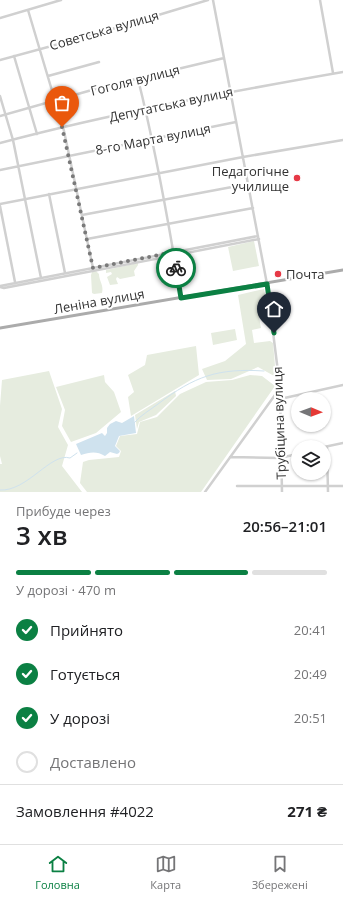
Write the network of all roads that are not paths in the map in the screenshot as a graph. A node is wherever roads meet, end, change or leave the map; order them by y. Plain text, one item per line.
1 (61, 0) edge
2 (208, 0) edge
3 (213, 0) edge
4 (320, 0) edge
5 (28, 10) junction
6 (0, 18) edge
7 (40, 49) junction
8 (14, 56) junction
9 (224, 58) junction
10 (0, 60) edge
11 (99, 62) dead end
12 (343, 72) edge
13 (333, 73) junction
14 (48, 76) junction
15 (138, 78) junction
16 (230, 91) junction
17 (0, 96) edge
18 (55, 100) junction
19 (30, 107) junction
20 (146, 109) junction
21 (5, 114) junction
22 (0, 116) edge
23 (236, 122) junction
24 (62, 127) junction
25 (37, 134) junction
26 (152, 139) junction
27 (13, 140) junction
28 (343, 140) edge
29 (0, 144) edge
30 (70, 156) junction
31 (243, 157) junction
32 (19, 166) junction
33 (0, 170) edge
34 (159, 173) junction
35 (248, 184) junction
36 (77, 188) junction
37 (49, 194) junction
38 (25, 199) junction
39 (164, 200) junction
40 (0, 205) edge
41 (253, 208) junction
42 (82, 215) junction
43 (169, 223) junction
44 (259, 238) junction
45 (87, 239) junction
46 (174, 254) junction
47 (93, 268) junction
48 (343, 270) edge
49 (65, 273) junction
50 (41, 278) junction
51 (15, 282) junction
52 (267, 284) junction
53 (0, 287) edge
54 (181, 298) junction
55 (0, 328) edge
56 (343, 384) edge
57 (280, 388) junction
58 (280, 399) junction
59 (343, 443) edge
60 (331, 446) edge
61 (291, 456) edge
62 (230, 457) junction
63 (282, 458) junction
64 (328, 480) edge
65 (237, 486) dead end
66 (282, 486) junction
67 (328, 486) junction
68 (343, 486) edge
69 (205, 492) edge
70 (282, 492) edge
71 (328, 492) edge

1 - 5 street
2 - 7 street, Советська вулиця
3 - 9 street, Трубіцина вулиця
4 - 13 street
5 - 6 street
5 - 7 street
7 - 8 street, Советська вулиця
7 - 14 street
8 - 10 street, Советська вулиця
8 - 19 street
9 - 15 street, Гоголя вулиця
9 - 16 street, Трубіцина вулиця
11 - 14 street
12 - 13 street, Депутатська вулиця
13 - 16 street, Депутатська вулиця
14 - 18 street
15 - 18 street, Гоголя вулиця
15 - 20 street
16 - 20 street, Депутатська вулиця
16 - 23 street, Трубіцина вулиця
17 - 21 street
18 - 19 street, Гоголя вулиця
18 - 24 street
19 - 21 street, Гоголя вулиця
19 - 25 street
20 - 24 street, Депутатська вулиця
20 - 26 street
21 - 22 street, Гоголя вулиця
21 - 27 street
23 - 26 street, 8-го Марта вулиця
23 - 31 street, Трубіцина вулиця
24 - 25 street, Депутатська вулиця
24 - 30 street
25 - 27 street, Депутатська вулиця
26 - 30 street, 8-го Марта вулиця
26 - 34 street
27 - 29 street, Депутатська вулиця
27 - 32 street
28 - 31 street
30 - 32 street, 8-го Марта вулиця
30 - 36 street
31 - 34 street
31 - 35 street, Трубіцина вулиця
32 - 33 street, 8-го Марта вулиця
32 - 38 street
34 - 36 street
34 - 39 street
35 - 39 street
35 - 41 street, Трубіцина вулиця
36 - 37 street
36 - 42 street
37 - 38 street
37 - 49 street
38 - 40 street
38 - 50 street
39 - 42 street
39 - 43 street
40 - 51 street
41 - 43 street
41 - 44 street, Трубіцина вулиця
42 - 45 street
43 - 45 street
43 - 46 street
44 - 46 street
44 - 52 street, Трубіцина вулиця
45 - 47 street
46 - 47 street
46 - 53 street
46 - 54 street
47 - 49 street
48 - 52 main road, Леніна вулиця
49 - 50 street
50 - 51 street
51 - 53 street
52 - 54 main road, Леніна вулиця
52 - 57 street, Трубіцина вулиця
54 - 55 main road, Леніна вулиця
56 - 58 street
57 - 58 street, Трубіцина вулиця
57 - 62 street
58 - 63 street, Трубіцина вулиця
59 - 60 street
61 - 63 street
62 - 63 street
62 - 69 street
63 - 66 street, Трубіцина вулиця
64 - 67 street
65 - 66 street
66 - 67 street
66 - 70 street, Трубіцина вулиця
67 - 68 street
67 - 71 street

